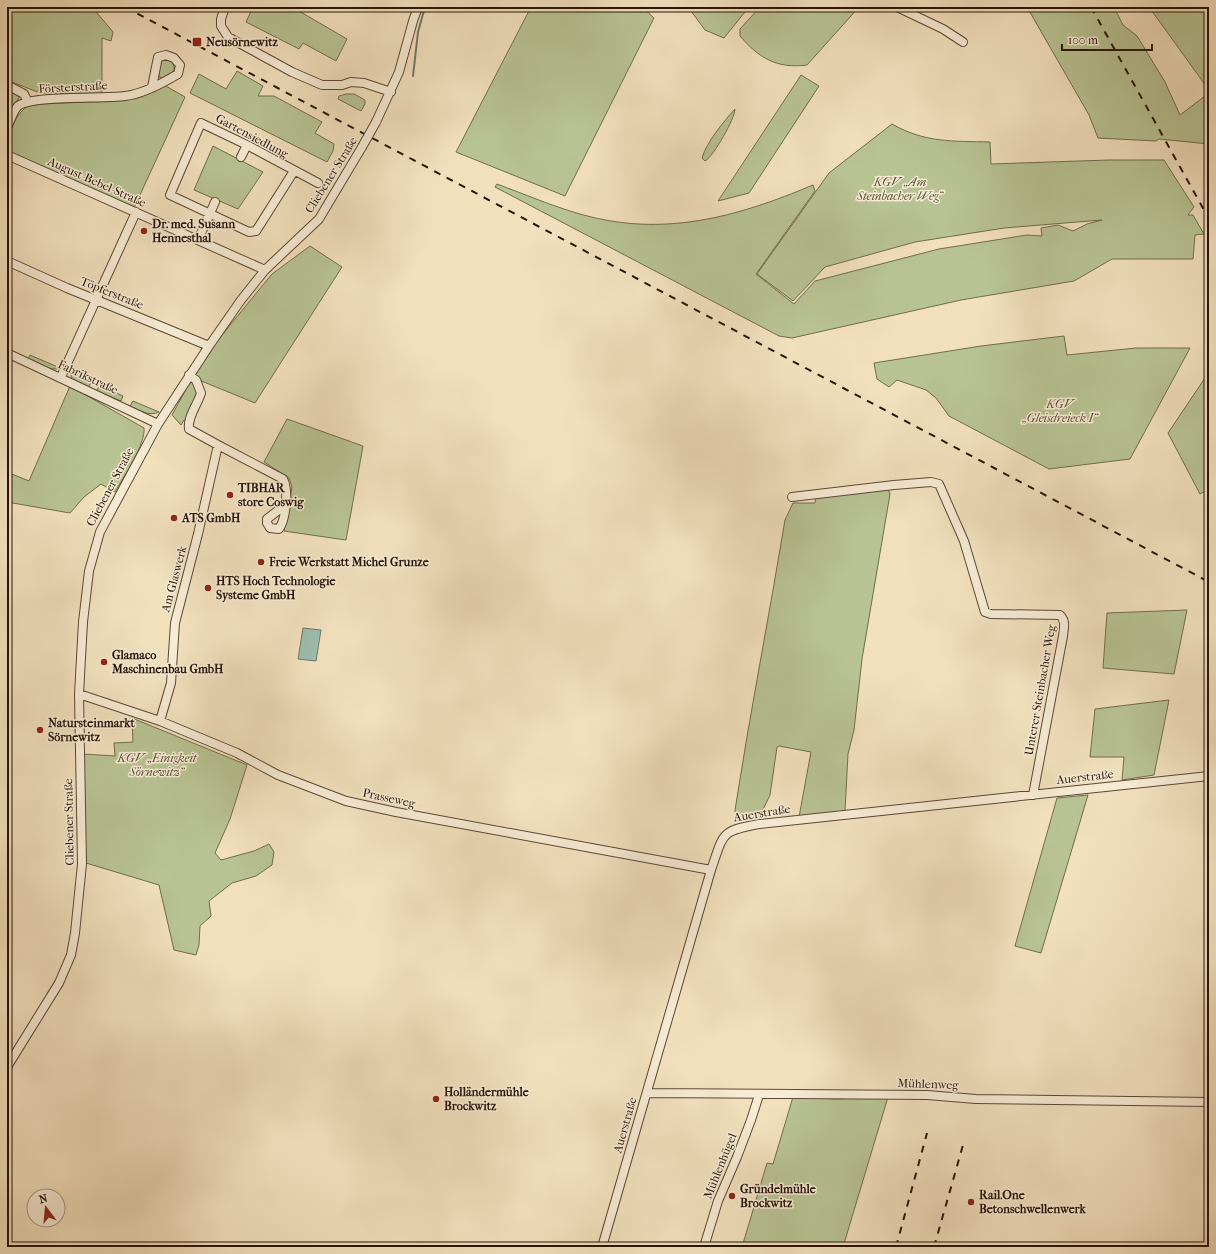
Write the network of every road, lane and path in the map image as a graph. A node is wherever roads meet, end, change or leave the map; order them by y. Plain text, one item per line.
1 (225, 7) edge
2 (418, 7) edge
3 (897, 7) edge
4 (963, 42) dead end
5 (7, 85) edge
6 (152, 87) dead end
7 (391, 92) junction
8 (28, 102) junction
9 (7, 128) edge
10 (247, 145) junction
11 (7, 155) edge
12 (241, 157) dead end
13 (294, 171) junction
14 (318, 183) dead end
15 (215, 202) dead end
16 (136, 212) junction
17 (209, 214) junction
18 (198, 240) junction
19 (7, 261) edge
20 (265, 270) junction
21 (97, 300) junction
22 (209, 346) junction
23 (7, 353) edge
24 (189, 375) junction
25 (61, 377) junction
26 (158, 424) junction
27 (218, 445) junction
28 (792, 497) dead end
29 (285, 505) dead end
30 (79, 694) junction
31 (160, 721) junction
32 (1209, 776) edge
33 (1033, 795) junction
34 (711, 870) junction
35 (7, 1067) edge
36 (647, 1093) junction
37 (758, 1095) junction
38 (1209, 1102) edge
39 (602, 1247) edge
40 (704, 1247) edge

1 - 7 street
2 - 7 street, Cliebener Straße
3 - 4 street
5 - 8 street
6 - 8 street, Försterstraße
7 - 20 street, Cliebener Straße, bridge
8 - 9 street, Försterstraße
10 - 12 street
10 - 13 street, Gartensiedlung
10 - 17 street, Gartensiedlung
11 - 16 street, August-Bebel-Straße
13 - 14 street, Gartensiedlung
13 - 17 street, Gartensiedlung
15 - 17 street
16 - 18 street, August-Bebel-Straße
16 - 21 street
17 - 18 street
18 - 20 street, August-Bebel-Straße
19 - 21 street, Töpferstraße
20 - 22 street, Cliebener Straße
21 - 22 street, Töpferstraße
21 - 25 street
22 - 24 street, Cliebener Straße
23 - 25 street, Fabrikstraße
24 - 26 street, Cliebener Straße
24 - 27 street
25 - 26 street, Fabrikstraße
26 - 30 street, Cliebener Straße
27 - 29 street
27 - 31 street, Am Glaswerk
28 - 33 street, Unterer Steinbacher Weg
30 - 31 street, Prasseweg
30 - 35 street, Cliebener Straße
31 - 34 street, Prasseweg
32 - 33 street, Auerstraße
33 - 34 street, Auerstraße
34 - 36 street, Auerstraße
36 - 37 street, Mühlenweg
36 - 39 street, Auerstraße
37 - 38 street, Mühlenweg
37 - 40 street, Mühlenhügel

